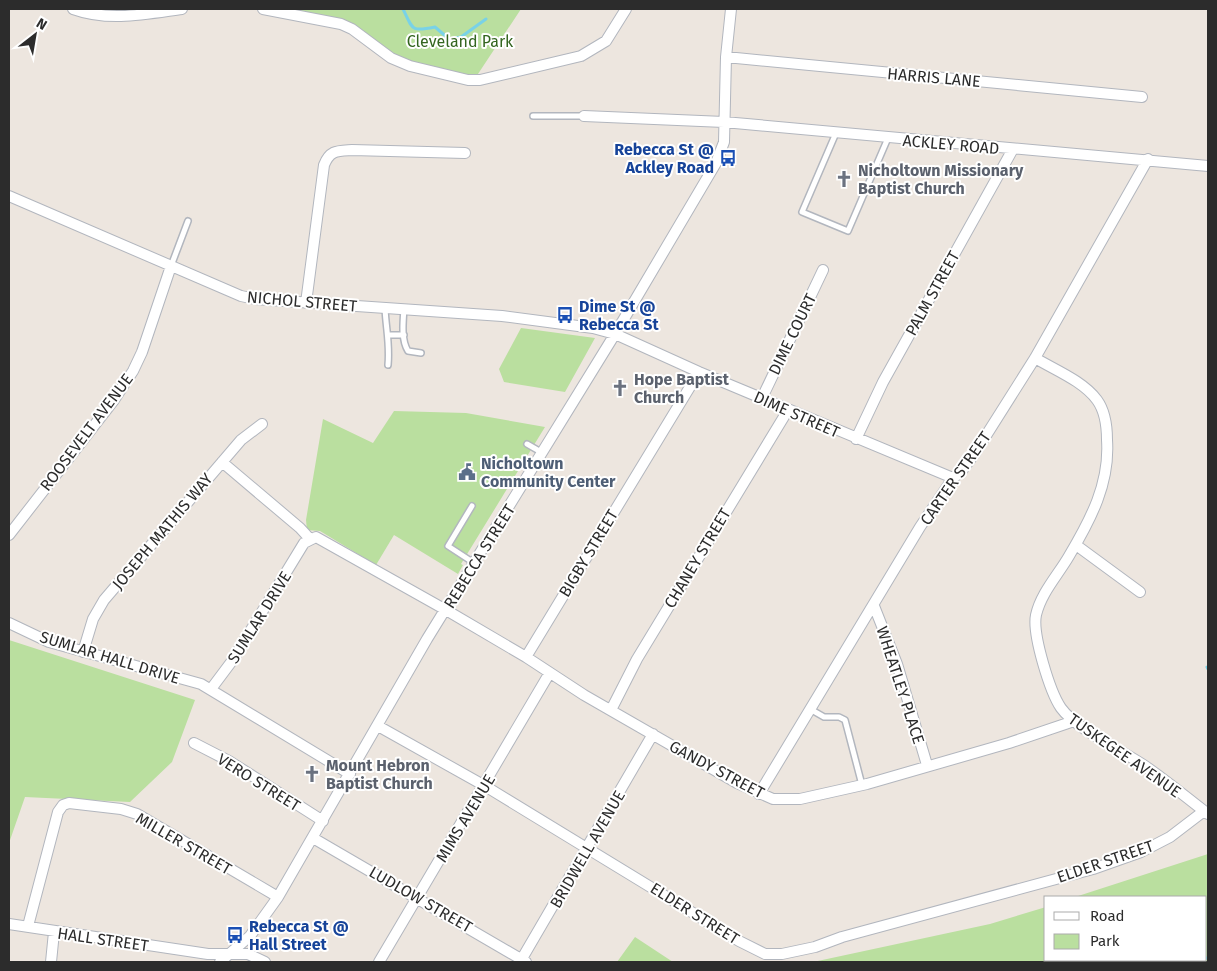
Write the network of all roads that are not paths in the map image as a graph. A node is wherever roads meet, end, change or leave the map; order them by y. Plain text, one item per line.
1 (73, 9) edge
2 (182, 9) edge
3 (263, 9) edge
4 (626, 9) edge
5 (731, 9) edge
6 (726, 57) junction
7 (1142, 97) dead end
8 (534, 116) dead end
9 (584, 116) joint
10 (724, 122) junction
11 (836, 132) junction
12 (888, 138) junction
13 (1013, 150) junction
14 (465, 153) dead end
15 (1148, 160) junction
16 (1208, 166) edge
17 (9, 196) edge
18 (188, 221) dead end
19 (171, 266) junction
20 (823, 270) dead end
21 (306, 303) junction
22 (385, 307) junction
23 (404, 308) junction
24 (615, 334) junction
25 (389, 335) junction
26 (404, 335) junction
27 (421, 353) dead end
28 (1035, 358) junction
29 (388, 366) dead end
30 (699, 372) junction
31 (762, 398) junction
32 (788, 410) junction
33 (262, 424) dead end
34 (856, 439) junction
35 (527, 444) dead end
36 (542, 453) junction
37 (222, 462) junction
38 (953, 478) junction
39 (472, 506) dead end
40 (9, 535) edge
41 (310, 539) junction
42 (1076, 545) junction
43 (474, 563) junction
44 (1140, 592) dead end
45 (874, 606) junction
46 (446, 610) junction
47 (9, 624) edge
48 (83, 652) junction
49 (526, 657) junction
50 (549, 674) junction
51 (211, 690) junction
52 (810, 709) junction
53 (611, 710) junction
54 (1074, 720) junction
55 (378, 726) junction
56 (653, 734) junction
57 (194, 743) dead end
58 (927, 765) junction
59 (350, 774) junction
60 (862, 785) junction
61 (485, 786) junction
62 (759, 794) junction
63 (1206, 813) edge
64 (323, 821) junction
65 (313, 838) junction
66 (588, 849) junction
67 (278, 897) junction
68 (418, 897) junction
69 (9, 924) edge
70 (28, 926) junction
71 (54, 932) junction
72 (228, 954) junction
73 (523, 961) edge
74 (51, 962) edge
75 (220, 962) edge
76 (265, 962) edge
77 (379, 962) edge

1 - 2 street
3 - 4 street
5 - 6 street, REBECCA STREET
6 - 7 street, HARRIS LANE
6 - 10 street, REBECCA STREET
8 - 9 lane
9 - 10 street, ACKLEY ROAD
10 - 11 street, ACKLEY ROAD
10 - 24 street, REBECCA STREET
11 - 12 street, ACKLEY ROAD
11 - 12 lane
12 - 13 street, ACKLEY ROAD
13 - 15 street, ACKLEY ROAD
13 - 34 street, PALM STREET
14 - 21 street
15 - 16 street, ACKLEY ROAD
15 - 28 street, CARTER STREET
17 - 19 street, NICHOL STREET
18 - 19 lane
19 - 21 street, NICHOL STREET
19 - 40 street, ROOSEVELT AVENUE
20 - 31 street, DIME COURT
21 - 22 street, NICHOL STREET
22 - 23 street, NICHOL STREET
22 - 25 lane
23 - 24 street, NICHOL STREET
23 - 26 lane
24 - 30 street, DIME STREET
24 - 36 street, REBECCA STREET
25 - 26 lane
25 - 29 lane
26 - 27 lane
28 - 38 street, CARTER STREET
28 - 42 street, TUSKEGEE AVENUE
30 - 31 street, DIME STREET
30 - 49 street, BIGBY STREET
31 - 32 street, DIME STREET
32 - 34 street, DIME STREET
32 - 53 street, CHANEY STREET
33 - 37 street, JOSEPH MATHIS WAY
34 - 38 street, DIME STREET
35 - 36 lane
36 - 43 street, REBECCA STREET
37 - 41 street
37 - 48 street, JOSEPH MATHIS WAY
38 - 45 street, CARTER STREET
39 - 43 lane
41 - 46 street
41 - 51 street, SUMLAR DRIVE
42 - 44 street
42 - 54 street, TUSKEGEE AVENUE
43 - 46 street, REBECCA STREET
45 - 52 street, CARTER STREET
45 - 58 street, WHEATLEY PLACE
46 - 49 street, GANDY STREET
46 - 55 street, REBECCA STREET
47 - 48 street, SUMLAR HALL DRIVE
48 - 51 street, SUMLAR HALL DRIVE
49 - 50 street, GANDY STREET
50 - 53 street, GANDY STREET
50 - 61 street, MIMS AVENUE
51 - 59 street
52 - 60 lane
52 - 62 street, CARTER STREET
53 - 56 street, GANDY STREET
54 - 58 street, GANDY STREET
54 - 63 street, TUSKEGEE AVENUE
55 - 59 street, REBECCA STREET
55 - 61 street, ELDER STREET
56 - 62 street, GANDY STREET
56 - 66 street, BRIDWELL AVENUE
57 - 64 street, VERO STREET
58 - 60 street, GANDY STREET
59 - 64 street, REBECCA STREET
60 - 62 street, GANDY STREET
61 - 66 street, ELDER STREET
61 - 68 street, MIMS AVENUE
63 - 66 street, ELDER STREET
64 - 65 street, REBECCA STREET
65 - 67 street, REBECCA STREET
65 - 68 street, LUDLOW STREET
66 - 73 street, BRIDWELL AVENUE
67 - 70 street, MILLER STREET
67 - 72 street, REBECCA STREET
68 - 73 street, LUDLOW STREET
68 - 77 street, MIMS AVENUE
69 - 70 street, HALL STREET
70 - 71 street, HALL STREET
71 - 72 street, HALL STREET
71 - 74 street
72 - 75 street, REBECCA STREET
72 - 76 street, HALL STREET

